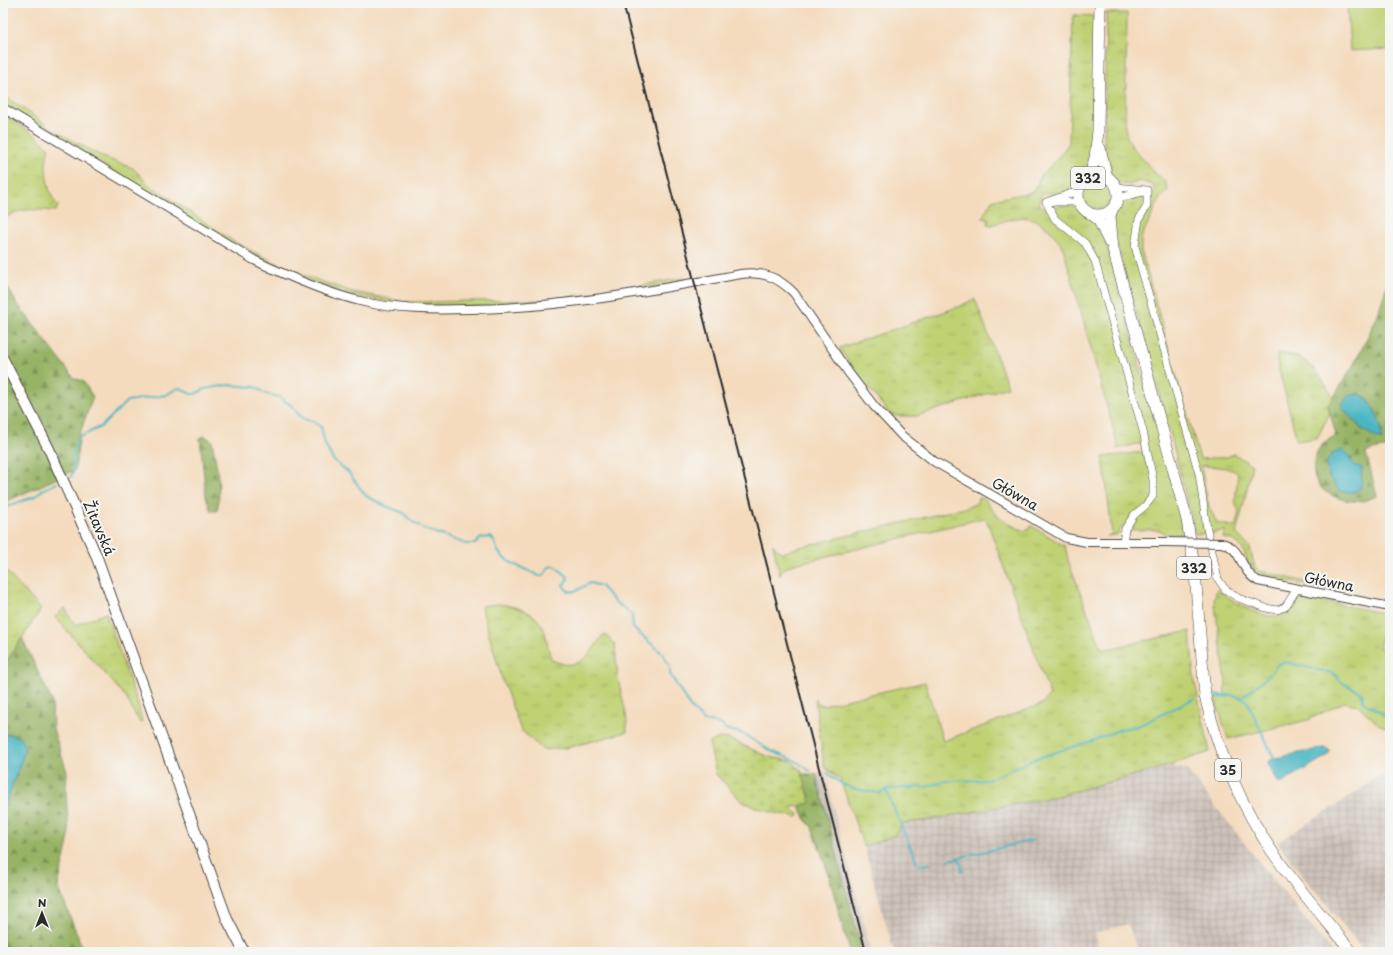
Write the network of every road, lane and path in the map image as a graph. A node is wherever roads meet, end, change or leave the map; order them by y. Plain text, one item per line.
1 (1100, 3) edge
2 (3, 108) edge
3 (1098, 131) junction
4 (1107, 177) junction
5 (1089, 178) junction
6 (1148, 190) junction
7 (1117, 192) junction
8 (1079, 196) junction
9 (1046, 202) junction
10 (1112, 210) junction
11 (1091, 214) junction
12 (1113, 250) junction
13 (3, 359) edge
14 (1123, 542) junction
15 (1296, 589) junction
16 (1390, 607) edge
17 (1205, 696) joint
18 (244, 952) edge
19 (1352, 952) edge

1 - 3 main road, 332
2 - 14 street, Główna
3 - 4 main road, 332
3 - 5 main road, 332
4 - 5 main road, 332
4 - 7 main road, 332
5 - 8 main road, 332
6 - 7 street
6 - 7 street
6 - 15 street
7 - 10 main road, 332
8 - 9 street
8 - 9 street
8 - 11 main road, 332
9 - 14 street
10 - 11 main road
10 - 12 main road, 332
11 - 12 main road, 332
12 - 17 main road, 332
13 - 18 main road, Žitavská
14 - 15 street, Główna, bridge
15 - 16 street, Główna
17 - 19 main road, 35

